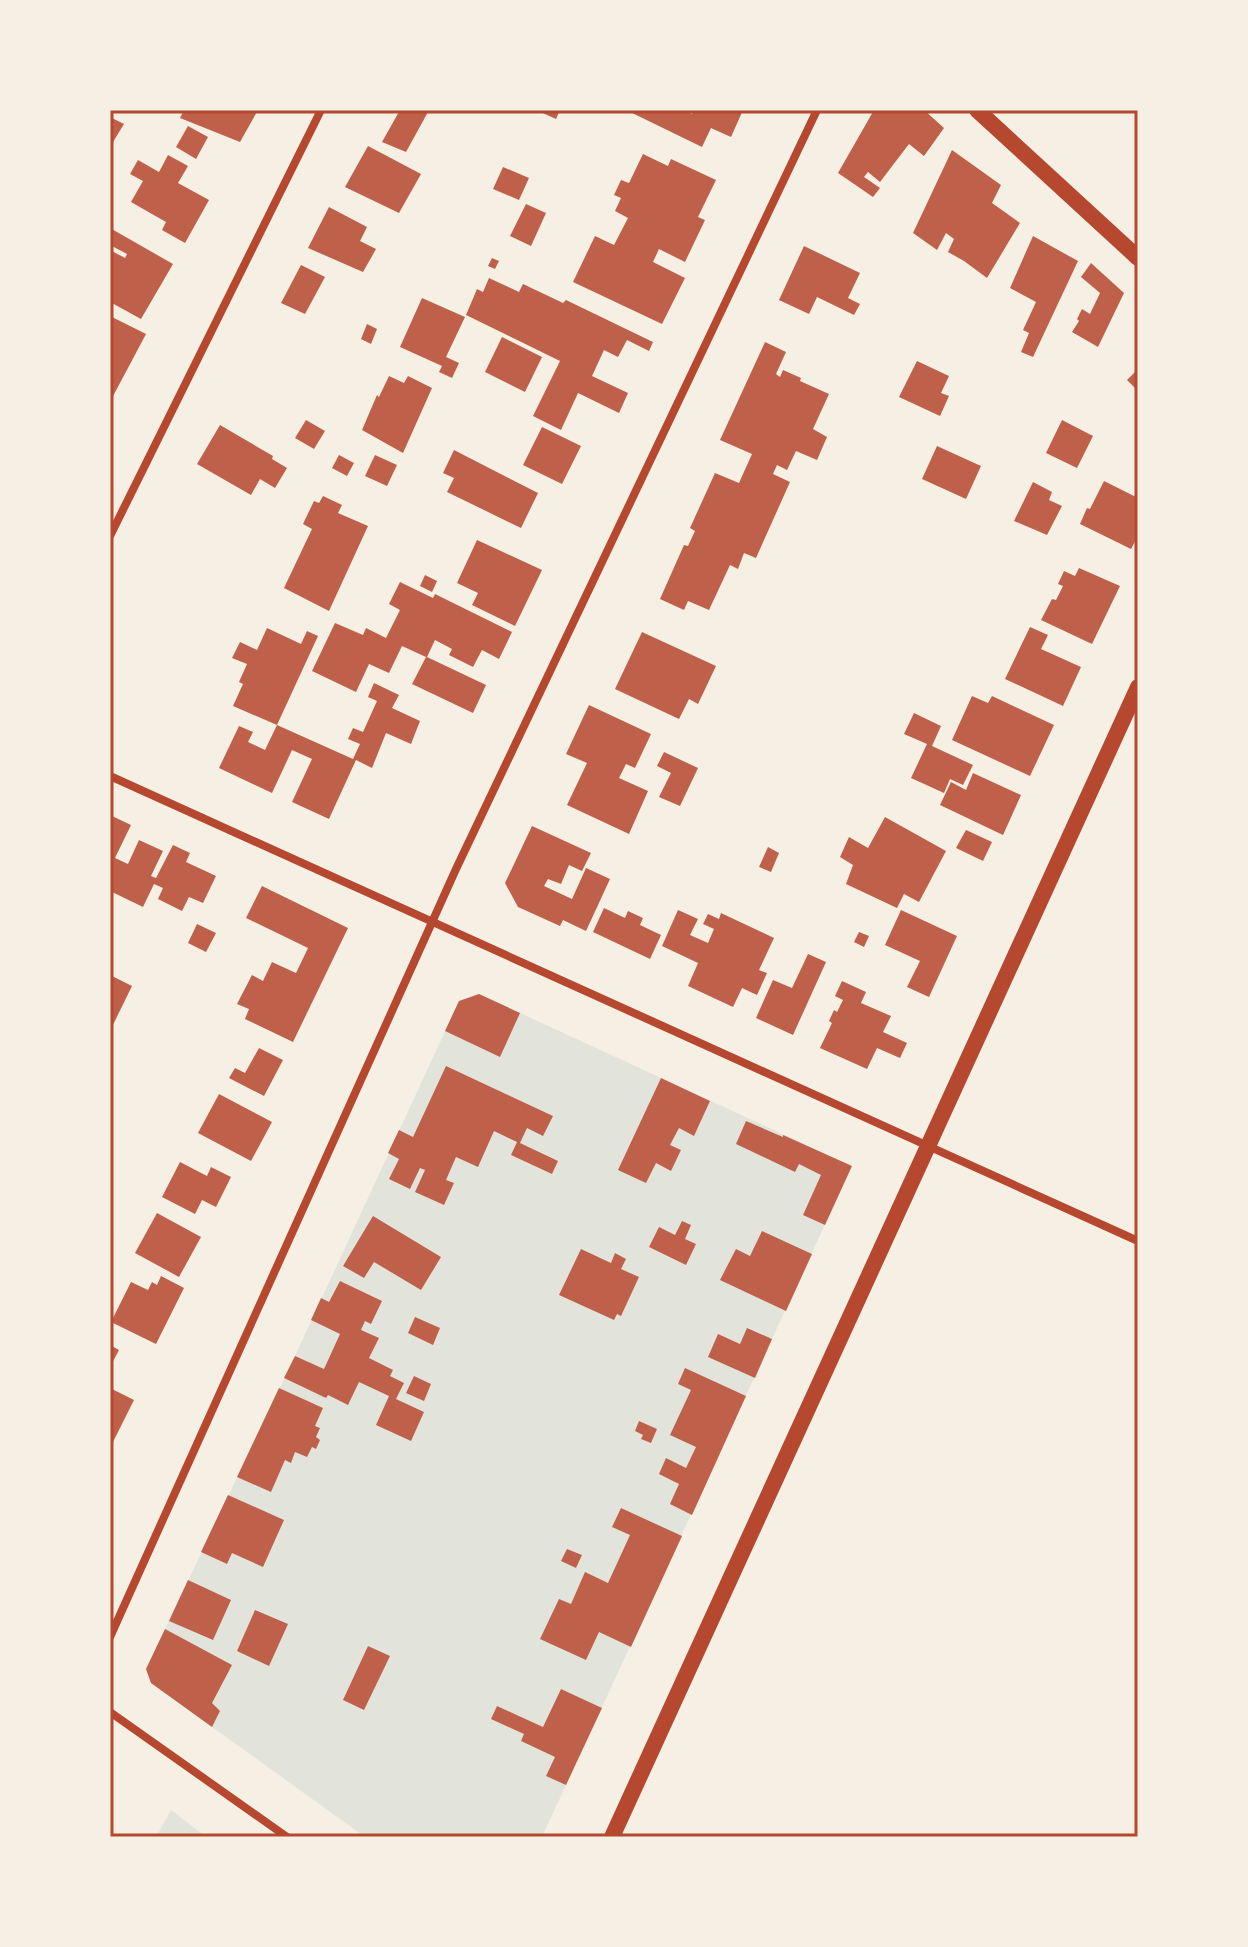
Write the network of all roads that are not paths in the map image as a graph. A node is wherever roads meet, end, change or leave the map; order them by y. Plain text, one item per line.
1 (321, 110) edge
2 (817, 110) edge
3 (977, 110) edge
4 (1138, 258) edge
5 (110, 536) edge
6 (1138, 687) edge
7 (110, 776) edge
8 (434, 921) junction
9 (929, 1145) junction
10 (1138, 1241) edge
11 (110, 1637) edge
12 (110, 1712) edge
13 (269, 1825) junction
14 (264, 1837) edge
15 (287, 1837) edge
16 (612, 1837) edge

1 - 5 street
2 - 8 street
3 - 4 main road
6 - 9 main road
7 - 8 street
8 - 9 street
8 - 11 street
9 - 10 street
9 - 16 main road
12 - 13 street
13 - 14 street
13 - 15 street

